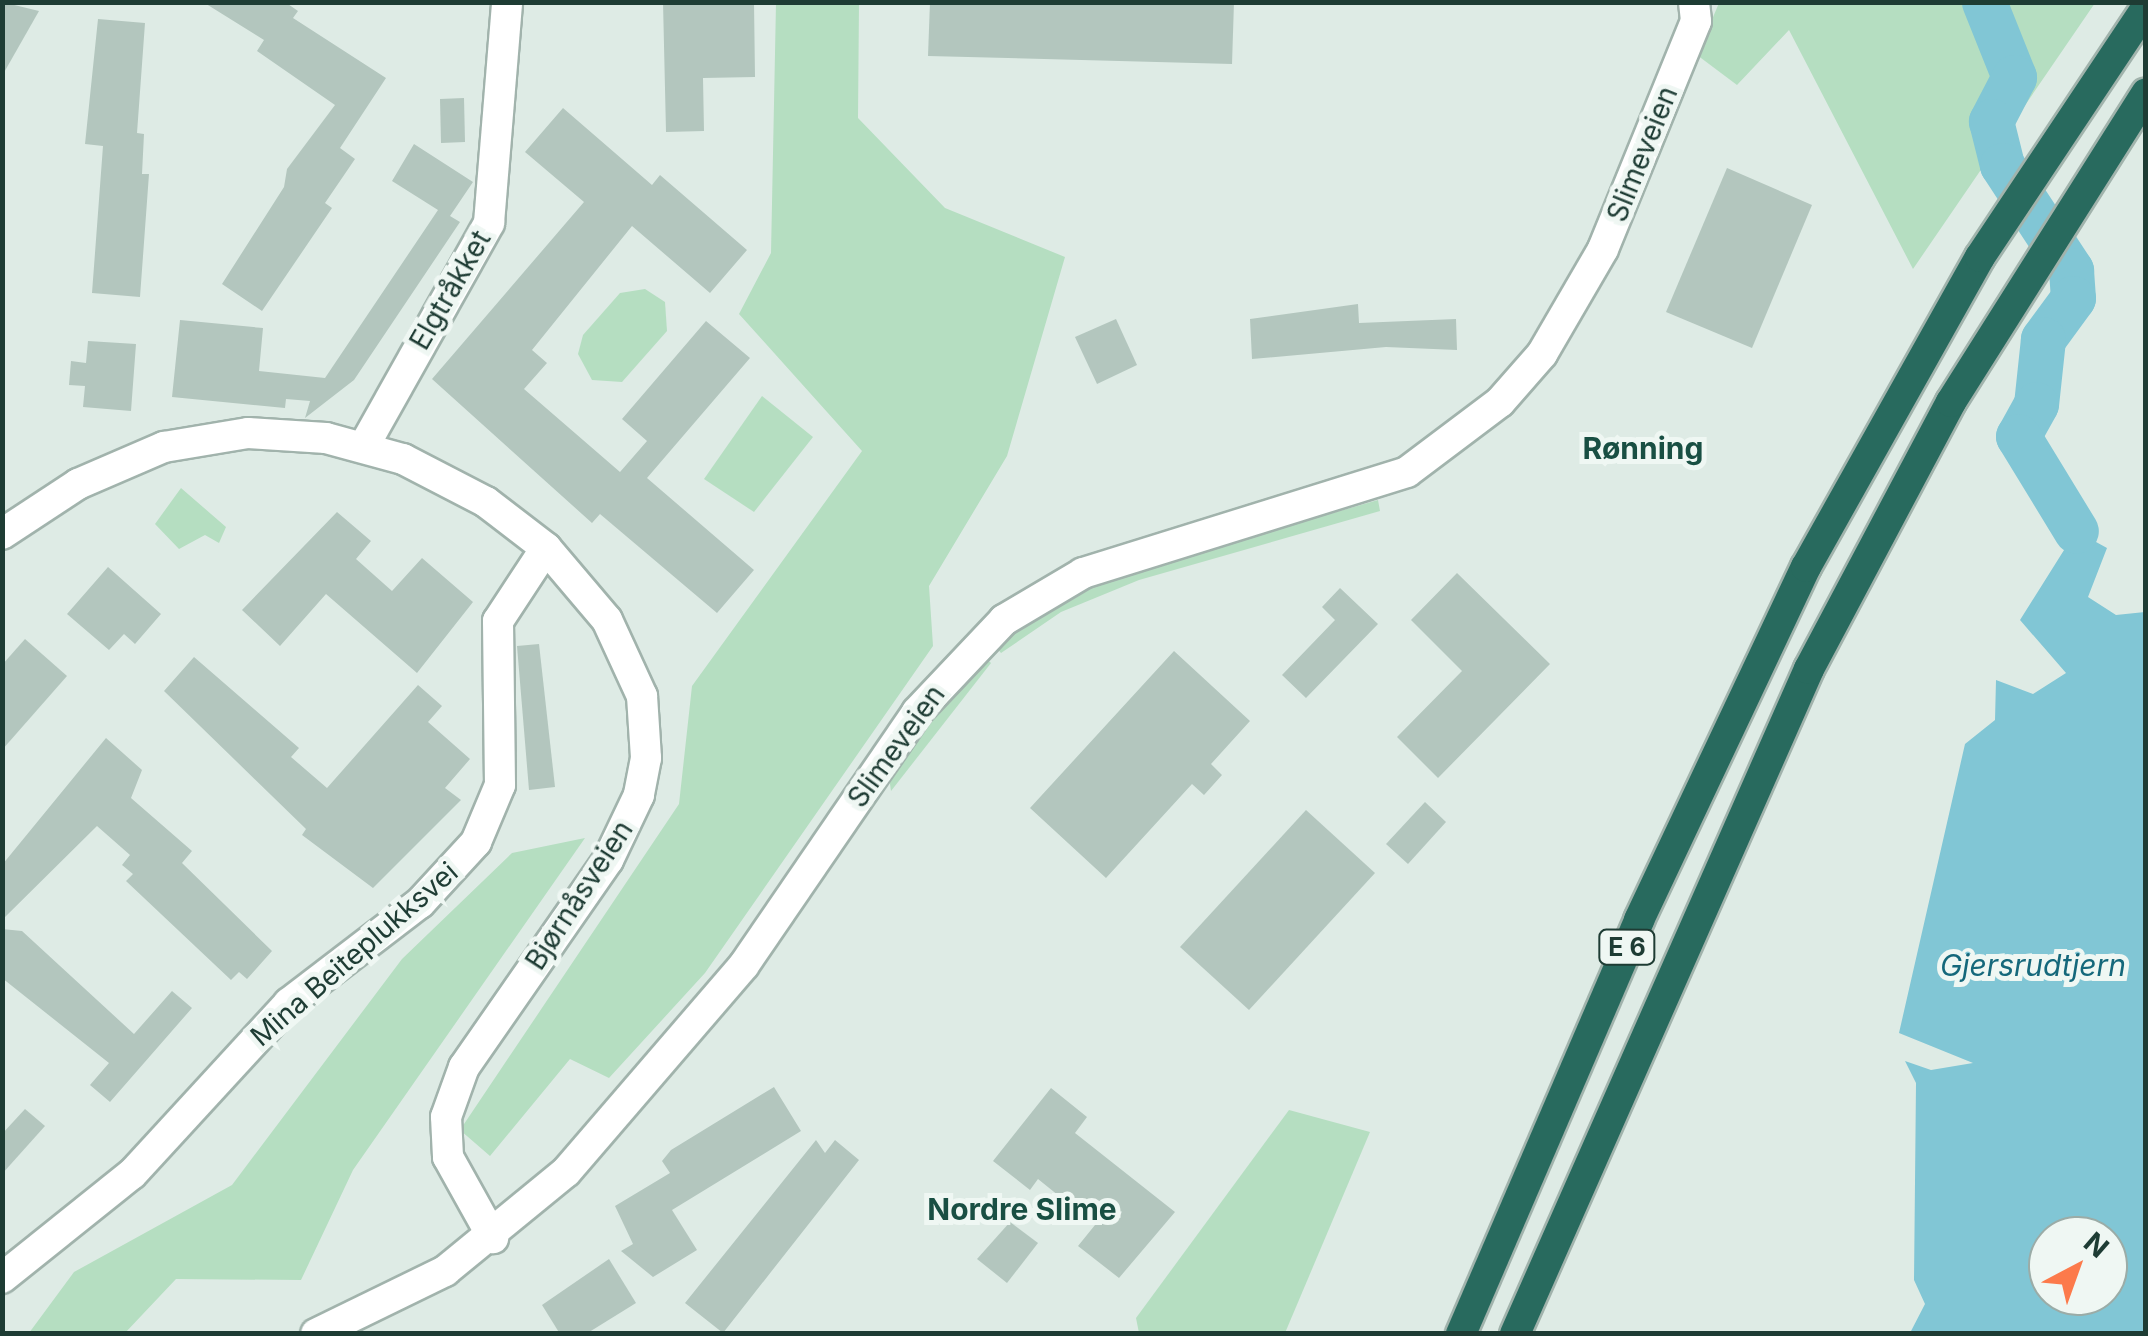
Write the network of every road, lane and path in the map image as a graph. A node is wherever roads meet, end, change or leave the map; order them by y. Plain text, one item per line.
1 (507, 2) edge
2 (1691, 2) edge
3 (2146, 8) edge
4 (2146, 93) edge
5 (364, 446) junction
6 (2, 534) edge
7 (546, 548) junction
8 (493, 1238) junction
9 (2, 1278) edge
10 (327, 1331) edge
11 (1461, 1334) edge
12 (1515, 1334) edge

1 - 5 street, Elgtråkket
2 - 8 street, Slimeveien
3 - 11 highway, E 6
4 - 12 highway, E 6
5 - 6 street, Bjørnåsveien
5 - 7 street, Bjørnåsveien
7 - 8 street, Bjørnåsveien
7 - 9 street, Mina Beiteplukksvei
8 - 10 street, Slimeveien

